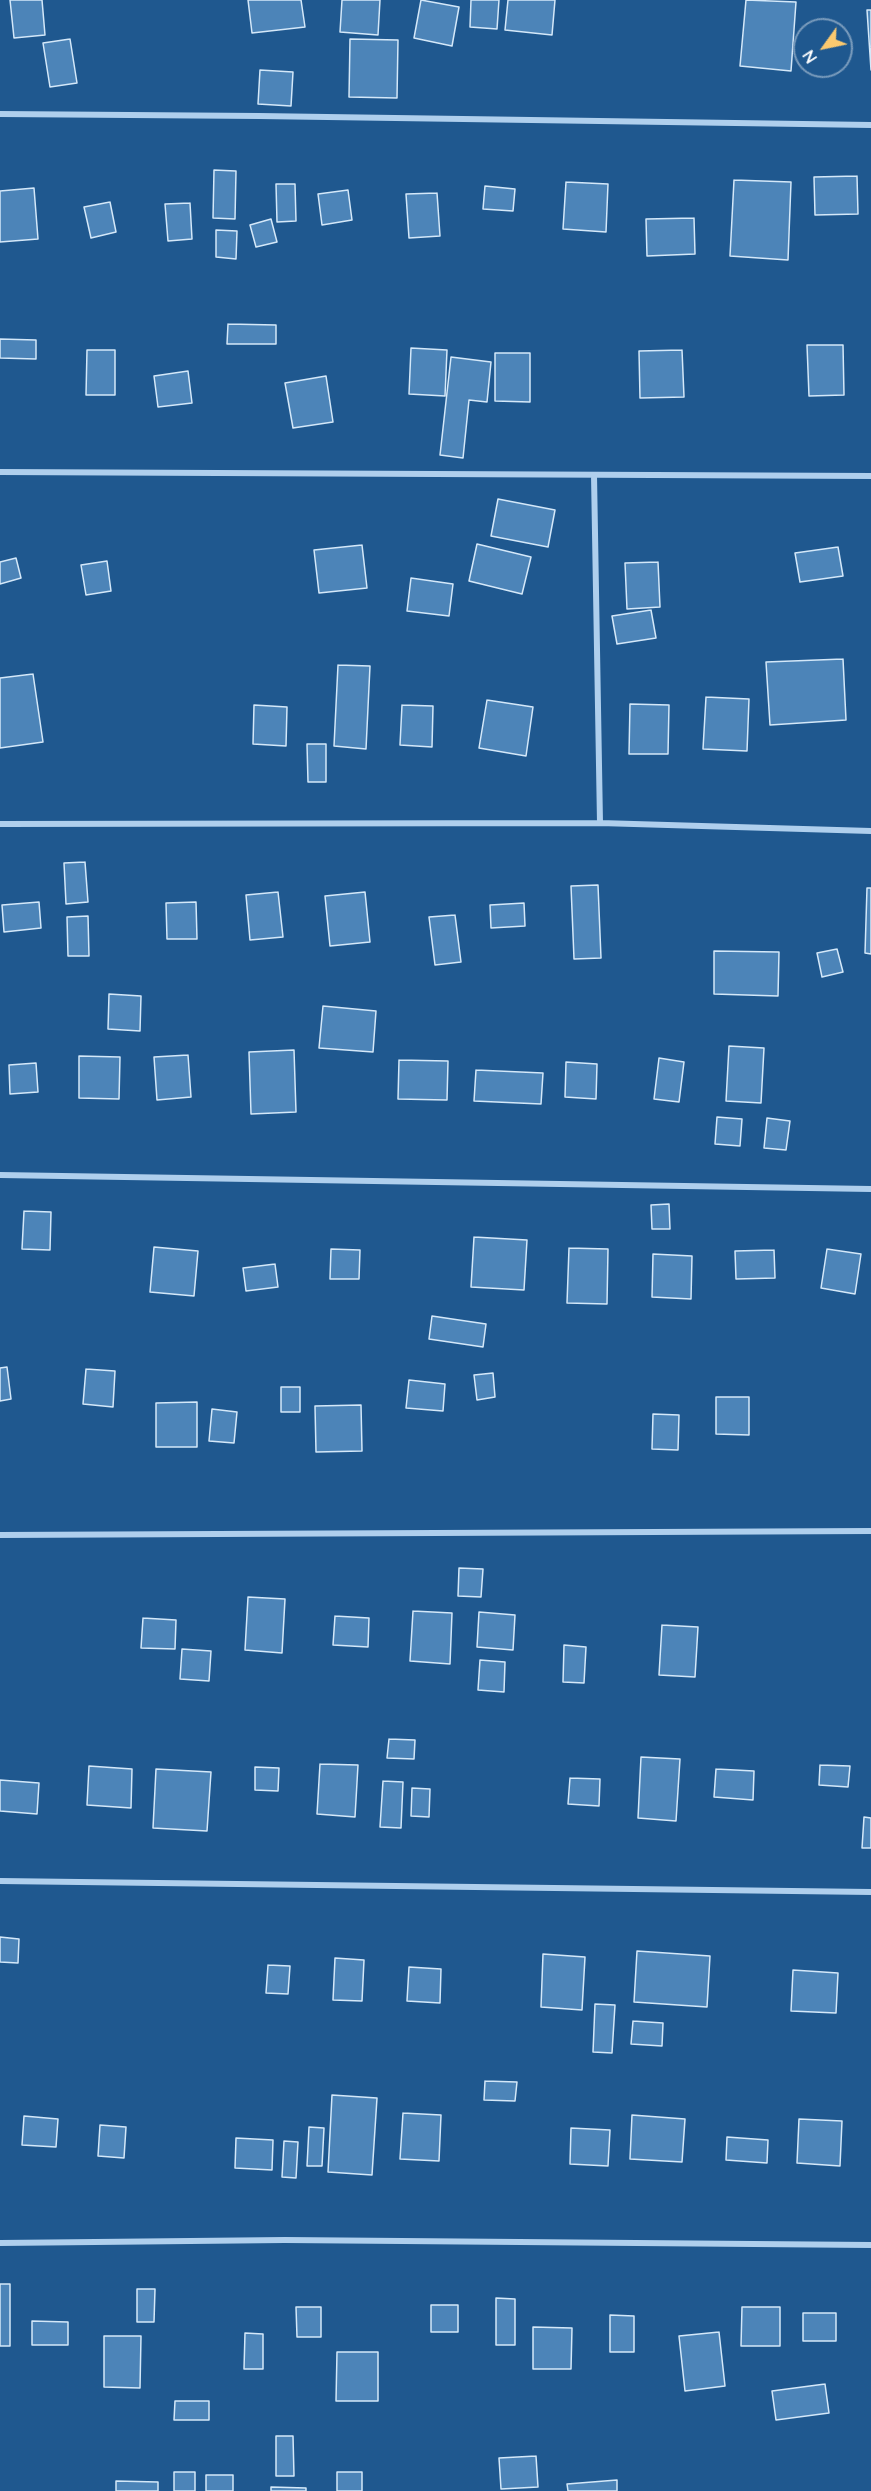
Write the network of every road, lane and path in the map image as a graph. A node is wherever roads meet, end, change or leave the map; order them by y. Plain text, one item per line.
1 (0, 114) edge
2 (871, 125) edge
3 (0, 472) edge
4 (594, 475) junction
5 (871, 476) edge
6 (600, 823) junction
7 (0, 824) edge
8 (871, 831) edge
9 (0, 1175) edge
10 (871, 1189) edge
11 (871, 1531) edge
12 (0, 1535) edge
13 (0, 1881) edge
14 (871, 1892) edge
15 (0, 2242) edge
16 (871, 2246) edge

1 - 2 street
3 - 4 street
4 - 5 street
4 - 6 street
6 - 7 street
6 - 8 street
9 - 10 street
11 - 12 street
13 - 14 street
15 - 16 street

